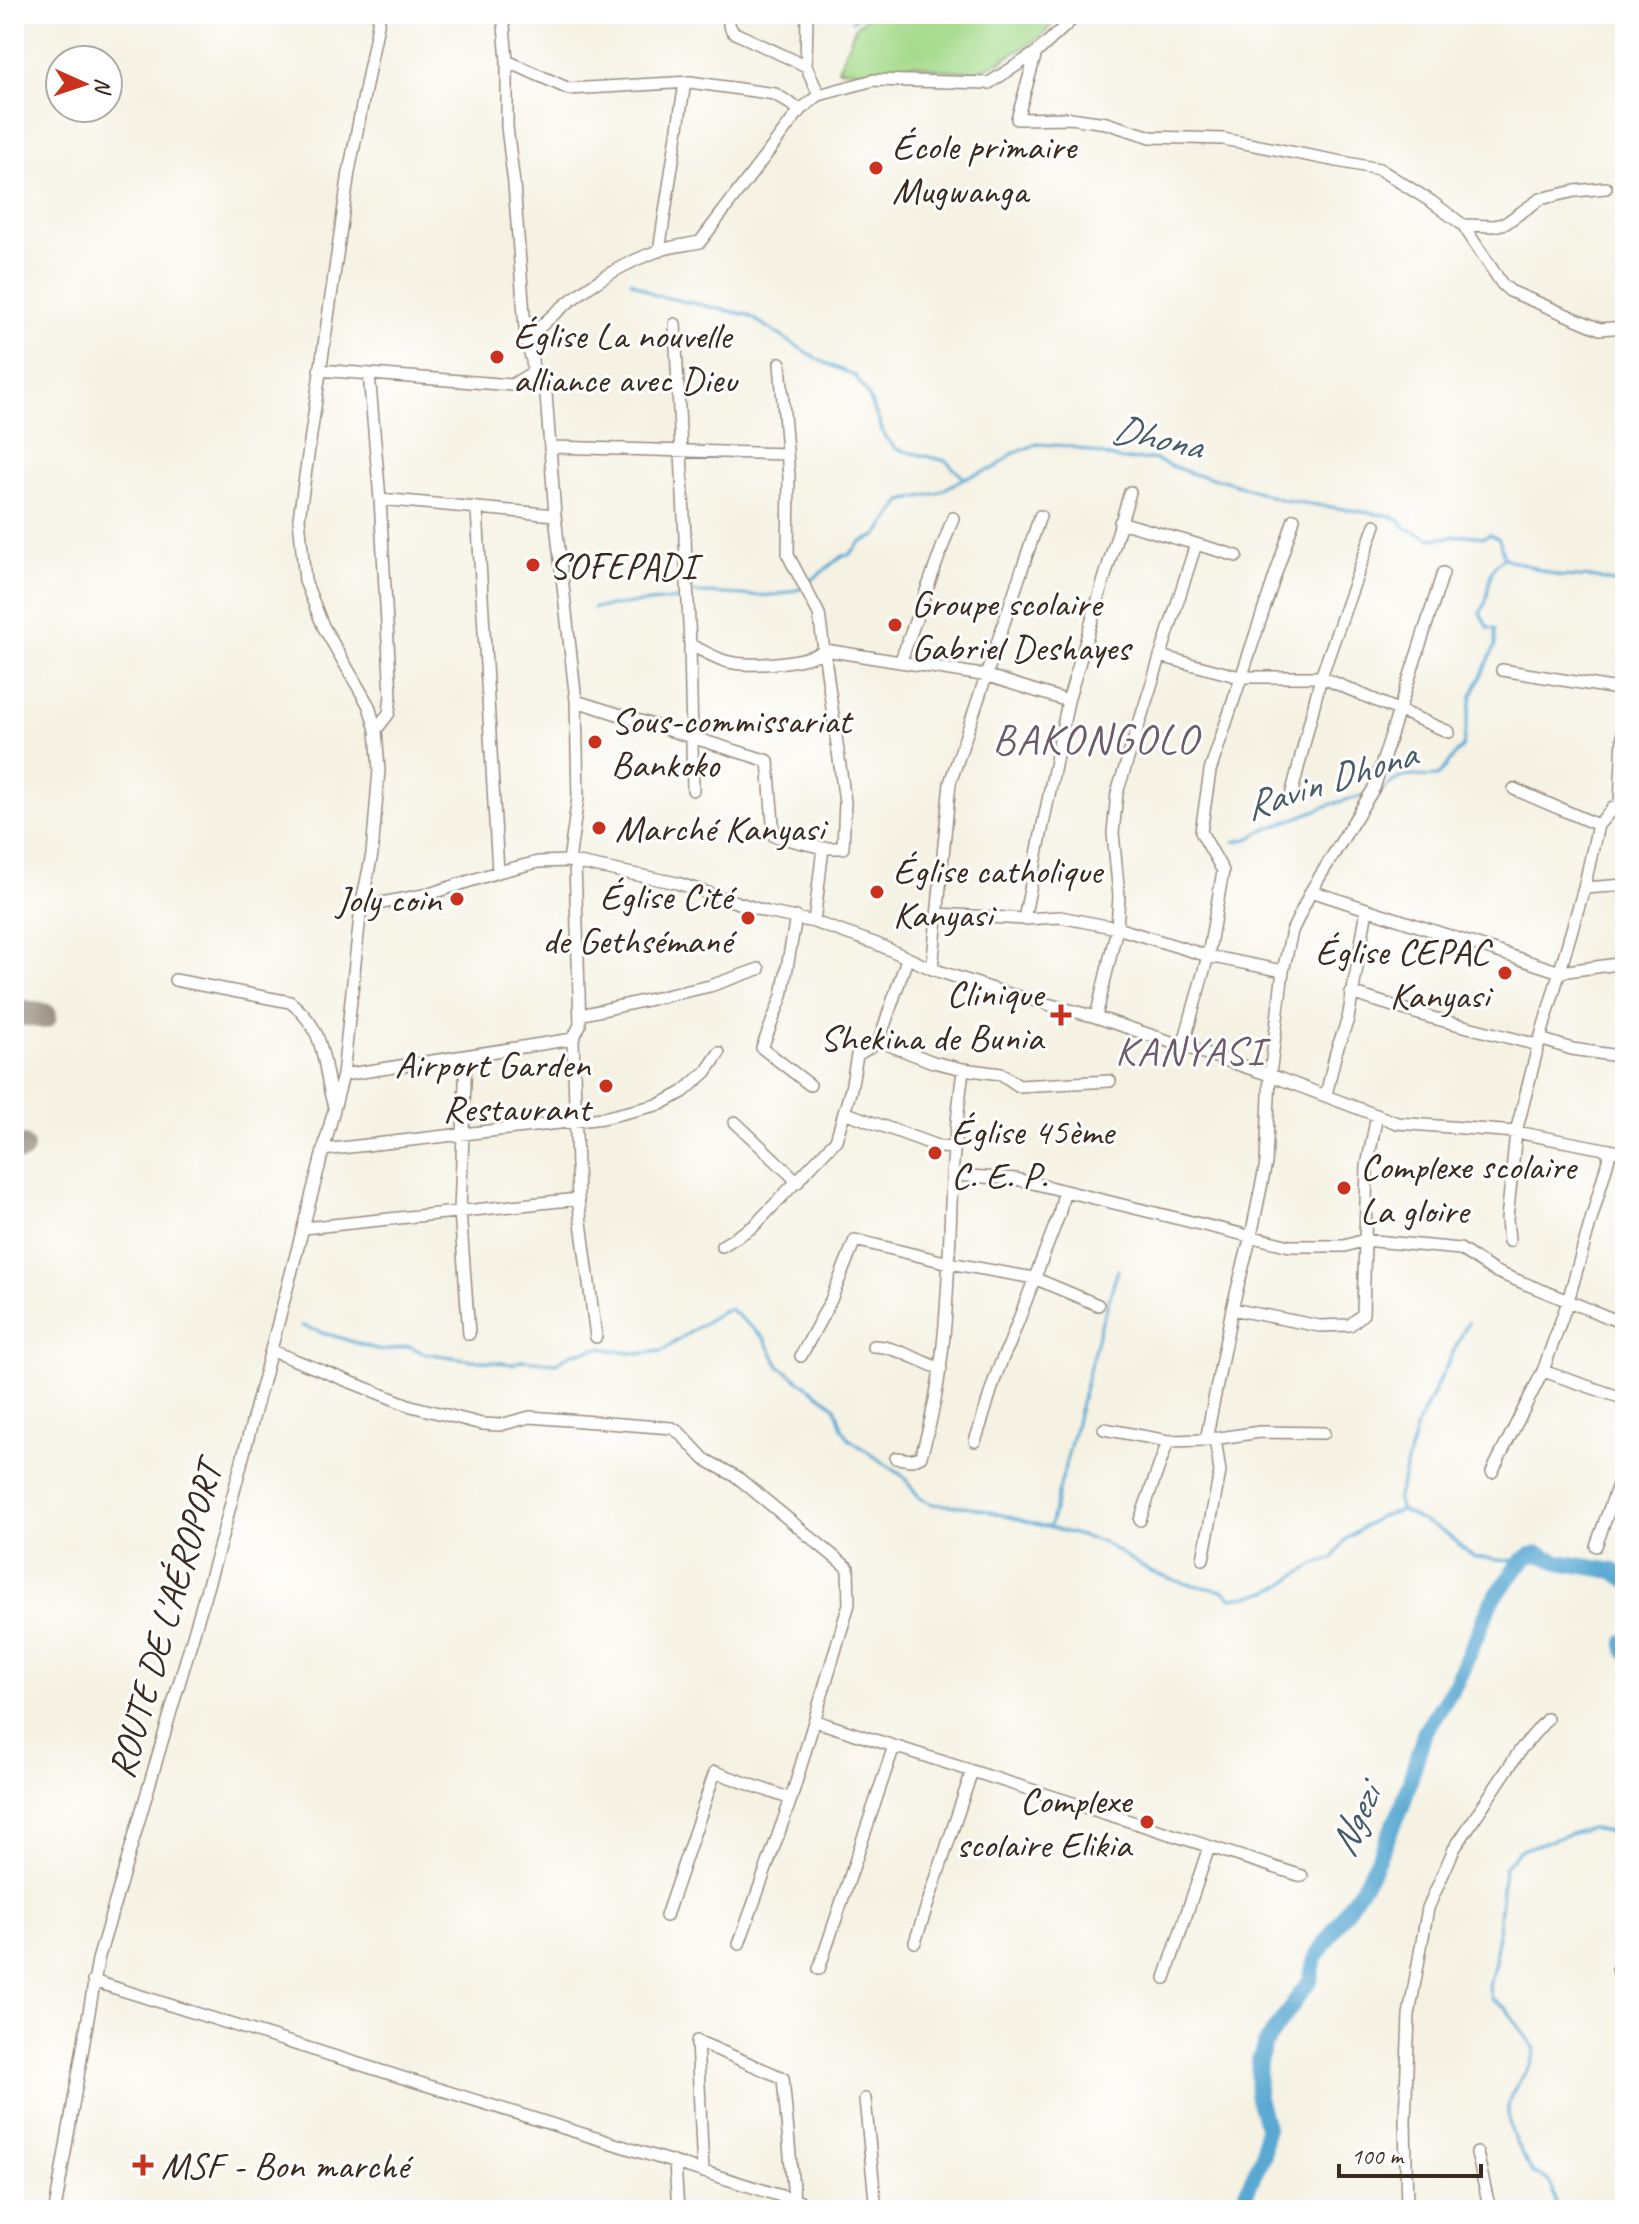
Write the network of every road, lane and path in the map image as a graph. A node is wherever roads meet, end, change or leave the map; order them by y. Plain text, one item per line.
1 (380, 14) edge
2 (503, 14) edge
3 (729, 14) edge
4 (807, 14) edge
5 (1078, 14) edge
6 (1036, 53) junction
7 (507, 61) junction
8 (806, 66) junction
9 (685, 82) junction
10 (819, 95) junction
11 (800, 110) junction
12 (1606, 188) dead end
13 (1463, 225) junction
14 (659, 251) junction
15 (675, 324) dead end
16 (1625, 327) edge
17 (526, 341) junction
18 (780, 363) dead end
19 (319, 370) junction
20 (533, 372) junction
21 (369, 374) junction
22 (552, 447) junction
23 (680, 451) junction
24 (786, 454) junction
25 (1130, 492) dead end
26 (380, 499) junction
27 (477, 510) junction
28 (555, 515) junction
29 (1040, 516) dead end
30 (953, 518) dead end
31 (1294, 519) dead end
32 (1120, 522) junction
33 (1375, 525) dead end
34 (1196, 544) junction
35 (1237, 556) dead end
36 (1443, 573) dead end
37 (690, 645) junction
38 (825, 650) junction
39 (1160, 656) junction
40 (901, 660) junction
41 (1502, 670) dead end
42 (988, 676) junction
43 (1240, 677) junction
44 (1321, 677) junction
45 (1625, 683) edge
46 (1624, 690) edge
47 (576, 701) junction
48 (1068, 701) junction
49 (1399, 711) junction
50 (376, 730) junction
51 (1449, 732) dead end
52 (691, 737) junction
53 (1514, 789) dead end
54 (693, 790) dead end
55 (1291, 796) dead end
56 (1622, 806) edge
57 (1598, 825) junction
58 (823, 848) junction
59 (572, 862) junction
60 (498, 872) junction
61 (1625, 885) edge
62 (1584, 888) junction
63 (1311, 891) junction
64 (361, 907) junction
65 (1367, 909) junction
66 (938, 914) junction
67 (796, 917) junction
68 (1024, 919) junction
69 (814, 922) junction
70 (1117, 928) junction
71 (1208, 956) junction
72 (907, 959) junction
73 (1625, 963) edge
74 (759, 969) dead end
75 (932, 969) junction
76 (1283, 971) junction
77 (1560, 972) junction
78 (175, 980) dead end
79 (1351, 993) junction
80 (580, 1015) junction
81 (1096, 1017) junction
82 (573, 1039) junction
83 (879, 1041) junction
84 (1539, 1042) junction
85 (1183, 1046) junction
86 (719, 1053) dead end
87 (466, 1057) junction
88 (1625, 1057) edge
89 (963, 1069) junction
90 (343, 1075) junction
91 (1270, 1075) junction
92 (1110, 1081) dead end
93 (810, 1085) dead end
94 (1326, 1095) junction
95 (334, 1108) junction
96 (844, 1112) junction
97 (1377, 1115) junction
98 (574, 1120) junction
99 (735, 1122) dead end
100 (1516, 1132) junction
101 (462, 1134) junction
102 (1625, 1139) edge
103 (954, 1148) junction
104 (323, 1150) junction
105 (1619, 1152) edge
106 (952, 1175) junction
107 (798, 1182) junction
108 (1064, 1192) junction
109 (578, 1199) junction
110 (460, 1211) junction
111 (304, 1228) junction
112 (1251, 1236) junction
113 (1364, 1240) junction
114 (1509, 1241) dead end
115 (722, 1246) dead end
116 (949, 1263) junction
117 (1034, 1278) junction
118 (1568, 1301) junction
119 (1098, 1305) dead end
120 (1232, 1309) junction
121 (1625, 1324) edge
122 (469, 1334) dead end
123 (596, 1337) dead end
124 (873, 1346) dead end
125 (272, 1351) junction
126 (801, 1356) dead end
127 (941, 1369) junction
128 (1543, 1371) junction
129 (1625, 1399) edge
130 (1104, 1429) dead end
131 (1324, 1433) dead end
132 (1211, 1439) junction
133 (975, 1441) dead end
134 (1168, 1441) junction
135 (896, 1458) dead end
136 (1625, 1465) edge
137 (1492, 1472) dead end
138 (1140, 1520) dead end
139 (1596, 1546) dead end
140 (1203, 1559) dead end
141 (1547, 1719) dead end
142 (815, 1721) junction
143 (894, 1746) junction
144 (972, 1771) junction
145 (791, 1799) junction
146 (1209, 1847) junction
147 (1302, 1876) dead end
148 (666, 1916) dead end
149 (915, 1942) dead end
150 (739, 1944) dead end
151 (819, 1969) dead end
152 (1618, 1969) dead end
153 (1165, 1978) dead end
154 (93, 1981) junction
155 (1625, 1989) edge
156 (865, 2099) dead end
157 (1477, 2153) dead end
158 (675, 2164) junction
159 (703, 2172) junction
160 (795, 2206) edge
161 (55, 2210) edge
162 (678, 2210) edge
163 (826, 2210) edge
164 (876, 2210) edge
165 (1407, 2210) edge
166 (1490, 2210) edge

1 - 19 street
2 - 7 street
3 - 8 street
4 - 8 street
5 - 6 street
6 - 10 street
6 - 13 street
7 - 9 street
7 - 17 street
8 - 10 street
9 - 11 street
9 - 14 street
10 - 11 street
11 - 14 street
12 - 13 street
13 - 16 street
14 - 17 street
15 - 23 street
17 - 20 street
18 - 24 street
19 - 21 street
19 - 50 street
20 - 21 street
20 - 22 street
21 - 26 street
22 - 23 street
22 - 28 street
23 - 24 street
23 - 37 street
24 - 38 street
25 - 32 street
26 - 27 street
26 - 50 street
27 - 28 street
27 - 60 street
28 - 47 street
29 - 42 street
30 - 40 street
31 - 43 street
32 - 34 street
32 - 48 street
33 - 44 street
34 - 35 street
34 - 39 street
36 - 49 street
37 - 38 street
37 - 52 street
38 - 40 street
38 - 58 street
39 - 43 street
39 - 70 street
40 - 42 street
41 - 46 street
42 - 48 street
42 - 66 street
43 - 44 street
43 - 71 street
44 - 49 street
44 - 55 street
45 - 46 street
46 - 56 street
47 - 52 street
47 - 59 street
48 - 68 street
49 - 51 street
49 - 63 street
50 - 64 street, ROUTE DE L'AÉROPORT
52 - 54 street
52 - 58 street
53 - 57 street
56 - 57 street
57 - 62 street
58 - 69 street
59 - 60 street
59 - 67 street
59 - 80 street
60 - 64 street
61 - 62 street
62 - 77 street
63 - 65 street
63 - 76 street
64 - 90 street, ROUTE DE L'AÉROPORT
65 - 77 street
65 - 79 street
66 - 68 street
66 - 75 street
67 - 69 street
67 - 93 street
68 - 70 street
69 - 72 street
70 - 71 street
70 - 81 street
71 - 76 street
71 - 85 street
72 - 75 street
72 - 83 street
73 - 77 street
74 - 80 street
75 - 81 street
76 - 91 street
77 - 84 street
78 - 95 street
79 - 84 street
79 - 94 street
80 - 82 street
81 - 85 street
82 - 87 street
82 - 98 street
83 - 89 street
83 - 96 street
84 - 88 street
84 - 100 street
85 - 91 street
86 - 98 street
87 - 90 street
87 - 101 street
89 - 92 street
89 - 103 street
90 - 95 street, ROUTE DE L'AÉROPORT
91 - 94 street
91 - 112 street
94 - 97 street
95 - 104 street, ROUTE DE L'AÉROPORT
96 - 103 street
96 - 107 street
97 - 100 street
97 - 113 street
98 - 101 street
98 - 109 street
99 - 107 street
100 - 105 street
100 - 114 street
101 - 104 street
101 - 110 street
102 - 105 street
103 - 106 street
104 - 111 street, ROUTE DE L'AÉROPORT
105 - 118 street
106 - 108 street
106 - 116 street
107 - 115 street
108 - 112 street
108 - 117 street
109 - 110 street
109 - 123 street
110 - 111 street
110 - 122 street
111 - 125 street, ROUTE DE L'AÉROPORT
112 - 113 street
112 - 120 street
113 - 118 street
113 - 120 street
116 - 117 street
116 - 126 street
116 - 127 street
117 - 119 street
117 - 133 street
118 - 121 street
118 - 128 street
120 - 132 street
124 - 127 street
125 - 142 street
125 - 154 street, ROUTE DE L'AÉROPORT
127 - 135 street
128 - 129 street
128 - 137 street
130 - 134 street
131 - 132 street
132 - 134 street
132 - 140 street
134 - 138 street
136 - 139 street
141 - 165 street
142 - 143 street
142 - 145 street
143 - 144 street
143 - 151 street
144 - 146 street
144 - 149 street
145 - 148 street
145 - 150 street
146 - 147 street
146 - 153 street
152 - 155 street
154 - 158 street
154 - 161 street, ROUTE DE L'AÉROPORT
156 - 164 street
157 - 166 street
158 - 159 street
158 - 162 street
159 - 160 street
159 - 160 street
160 - 163 street

